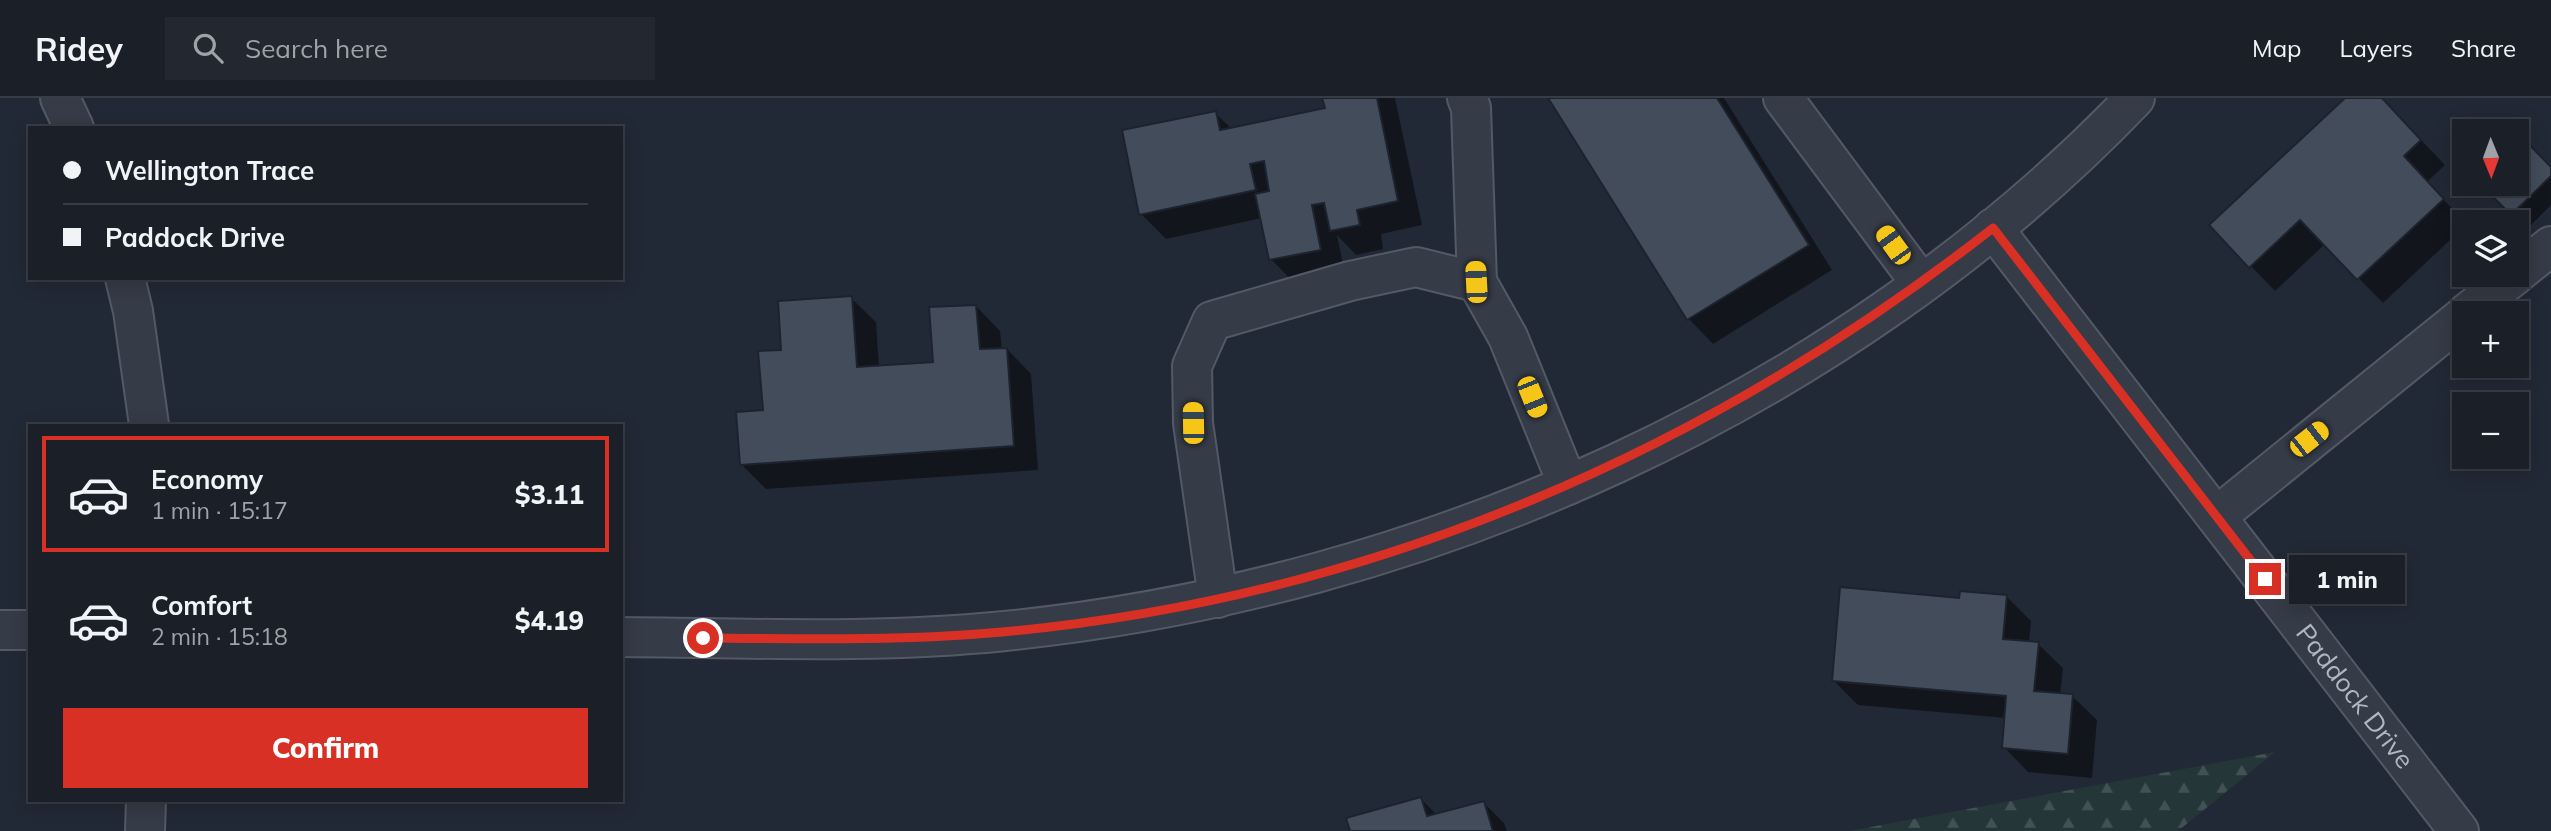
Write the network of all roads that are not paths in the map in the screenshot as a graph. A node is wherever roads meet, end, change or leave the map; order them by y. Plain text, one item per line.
1 (60, 98) edge
2 (1467, 98) edge
3 (1783, 98) edge
4 (2135, 98) edge
5 (74, 126) edge
6 (1993, 228) junction
7 (2551, 246) edge
8 (2529, 264) edge
9 (125, 280) edge
10 (1476, 282) junction
11 (1920, 282) junction
12 (2500, 287) edge
13 (2483, 301) edge
14 (2452, 326) edge
15 (149, 424) edge
16 (1568, 485) junction
17 (2217, 516) junction
18 (1218, 598) junction
19 (0, 630) edge
20 (28, 630) edge
21 (623, 637) edge
22 (146, 802) edge
23 (145, 831) edge
24 (2459, 831) edge

1 - 5 street
2 - 10 street
3 - 11 street
4 - 6 street
6 - 11 street
6 - 17 street, Paddock Drive
7 - 8 street
9 - 15 street
10 - 16 street
10 - 18 street
11 - 16 street
12 - 13 street
14 - 17 street
16 - 18 street
17 - 24 street, Paddock Drive
18 - 21 street
19 - 20 street
22 - 23 street

